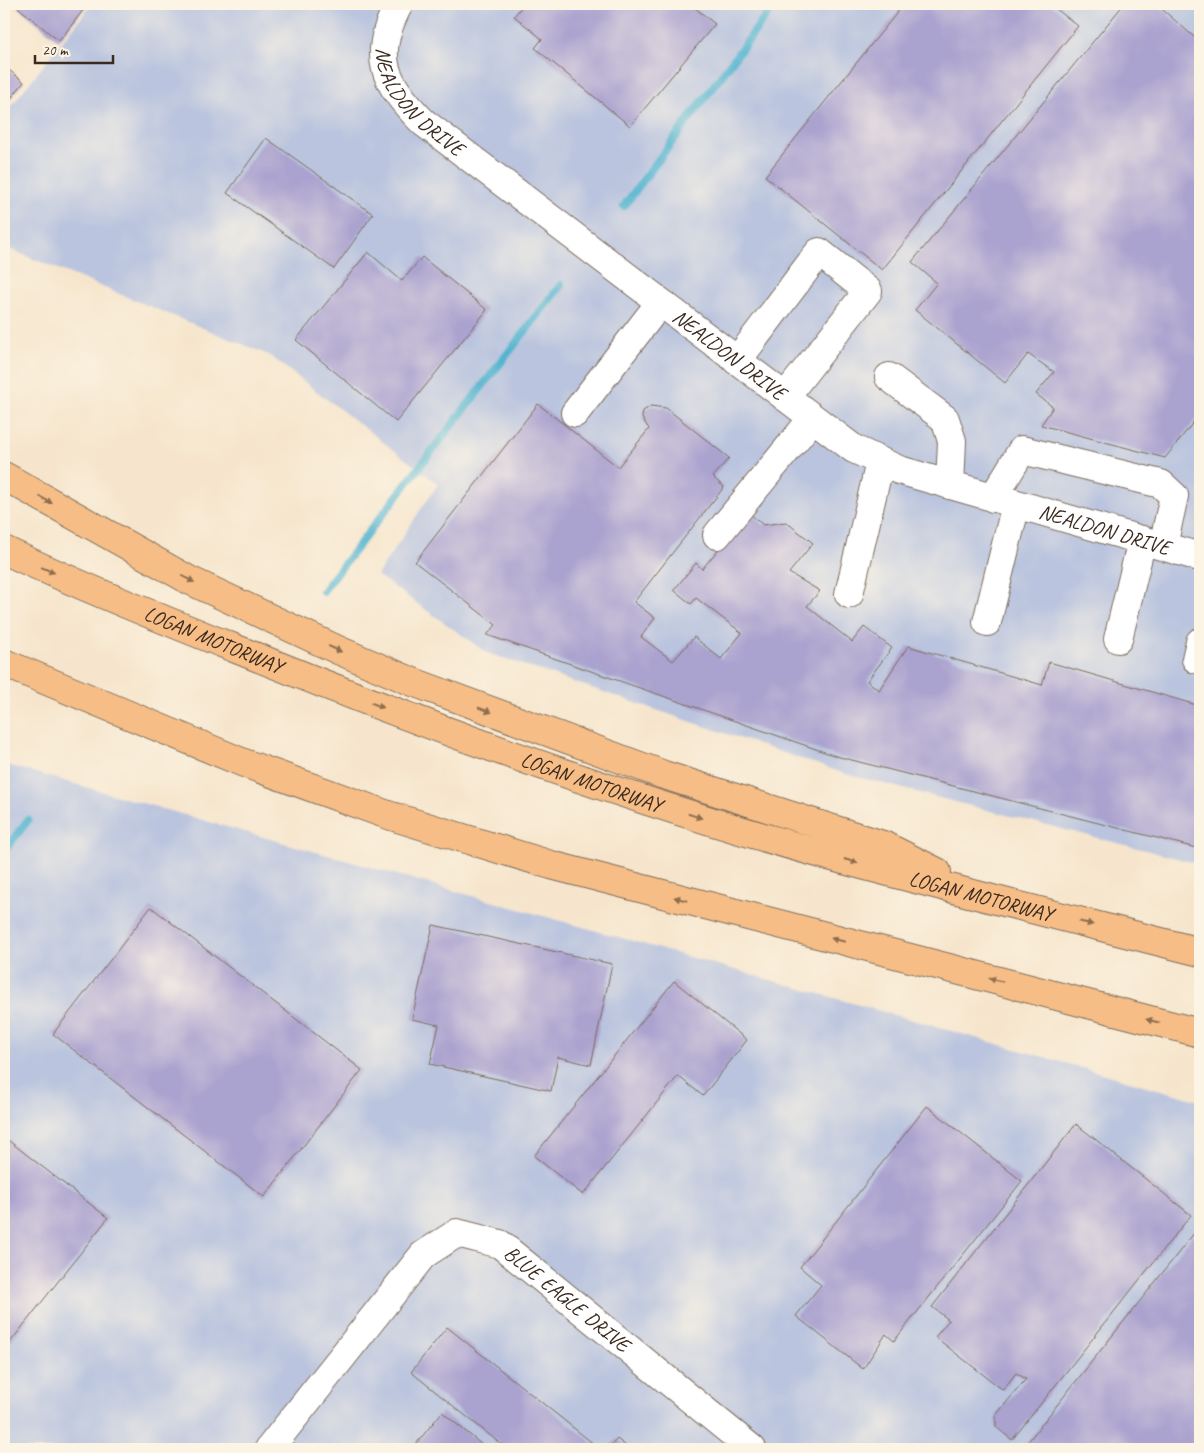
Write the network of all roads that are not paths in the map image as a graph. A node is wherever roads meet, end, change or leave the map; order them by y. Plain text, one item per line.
1 (399, 4) edge
2 (660, 303) junction
3 (737, 360) junction
4 (889, 377) dead end
5 (785, 397) junction
6 (576, 413) dead end
7 (813, 418) junction
8 (880, 462) junction
9 (4, 476) edge
10 (950, 485) junction
11 (1005, 501) junction
12 (717, 535) dead end
13 (1153, 543) junction
14 (4, 550) edge
15 (1200, 557) edge
16 (848, 594) dead end
17 (987, 622) dead end
18 (1118, 639) dead end
19 (4, 663) edge
20 (988, 898) junction
21 (1200, 952) edge
22 (1200, 1033) edge
23 (269, 1449) edge
24 (752, 1449) edge

1 - 2 street, NEALDON DRIVE
2 - 3 street, NEALDON DRIVE
2 - 6 street
3 - 5 street, NEALDON DRIVE
3 - 5 street
4 - 10 street
5 - 7 street, NEALDON DRIVE
7 - 8 street, NEALDON DRIVE
7 - 12 street
8 - 10 street, NEALDON DRIVE
8 - 16 street
9 -> 20 highway
10 - 11 street, NEALDON DRIVE
11 - 13 street, NEALDON DRIVE
11 - 13 street
11 - 17 street
13 - 15 street, NEALDON DRIVE
13 - 18 street
14 -> 20 highway, LOGAN MOTORWAY
22 -> 19 highway
20 -> 21 highway, LOGAN MOTORWAY
23 - 24 street, BLUE EAGLE DRIVE

